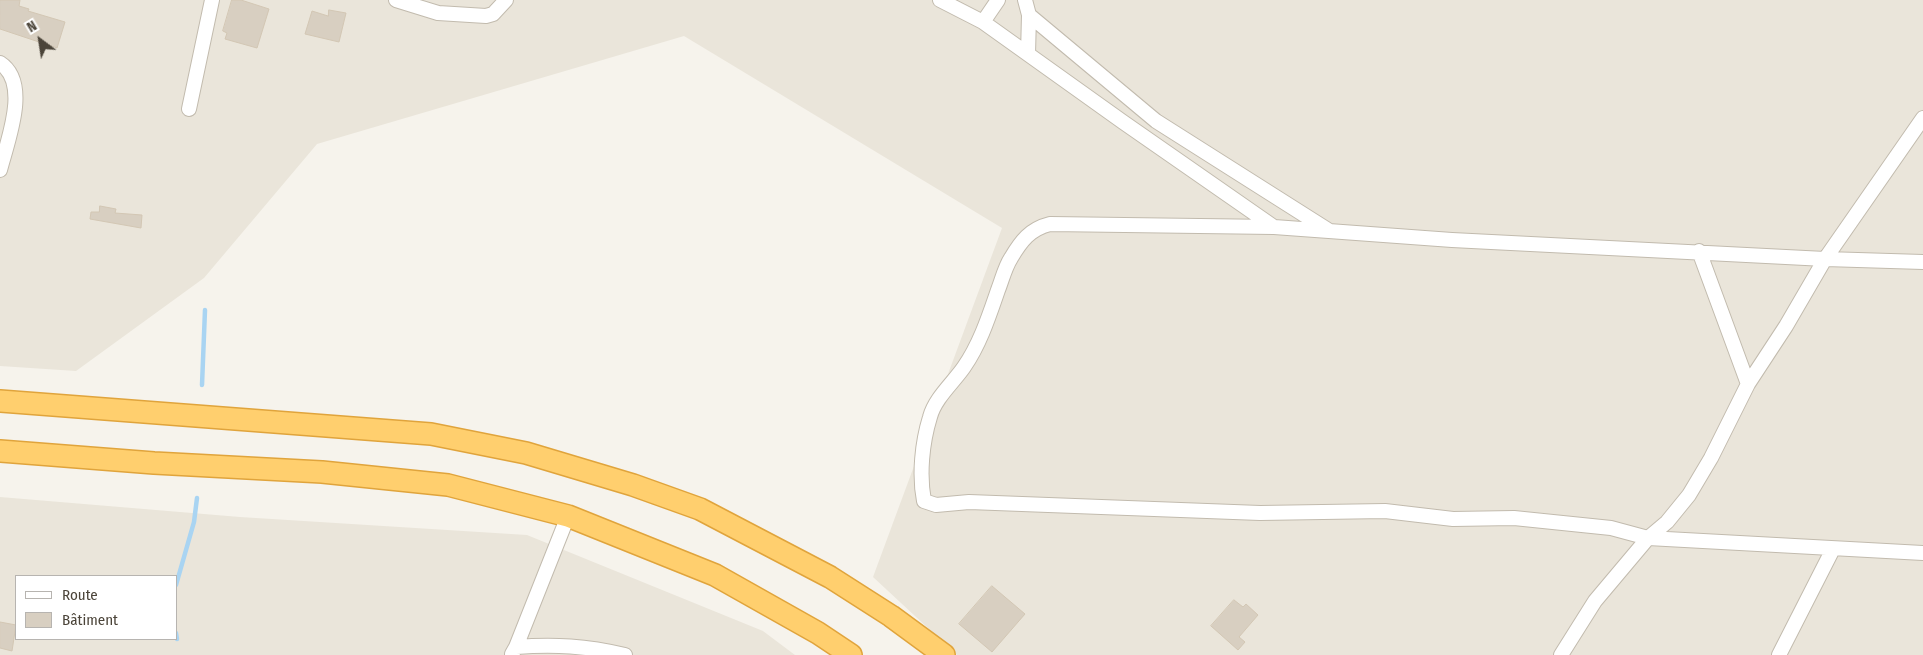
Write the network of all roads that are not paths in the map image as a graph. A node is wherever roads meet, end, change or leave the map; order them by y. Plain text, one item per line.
1 (212, 0) edge
2 (396, 0) edge
3 (506, 0) edge
4 (940, 0) edge
5 (998, 0) edge
6 (1026, 0) edge
7 (1029, 15) junction
8 (983, 22) junction
9 (1028, 54) junction
10 (0, 63) edge
11 (189, 109) dead end
12 (1923, 118) edge
13 (1180, 138) junction
14 (1161, 149) junction
15 (0, 170) edge
16 (1274, 227) junction
17 (1329, 231) junction
18 (1699, 251) junction
19 (1825, 259) junction
20 (1923, 262) edge
21 (1748, 384) junction
22 (0, 401) edge
23 (0, 451) edge
24 (568, 516) junction
25 (1648, 538) junction
26 (1833, 549) junction
27 (1923, 554) edge
28 (514, 651) edge
29 (625, 655) edge
30 (852, 655) edge
31 (944, 655) edge
32 (1561, 655) edge
33 (1779, 655) edge

1 - 11 street
2 - 3 street
4 - 8 street
5 - 8 street
6 - 7 street
7 - 9 street
7 - 13 street
8 - 9 street
9 - 14 street
10 - 15 street
12 - 19 street
13 - 14 street
13 - 17 street
14 - 16 street
16 - 17 street
16 - 25 street
17 - 18 street
18 - 19 street
18 - 21 street
19 - 20 street
19 - 21 street
21 - 25 street
22 - 31 highway
23 - 24 highway
24 - 28 street
24 - 30 highway
25 - 26 street
25 - 32 street
26 - 27 street
26 - 33 street
28 - 29 street

